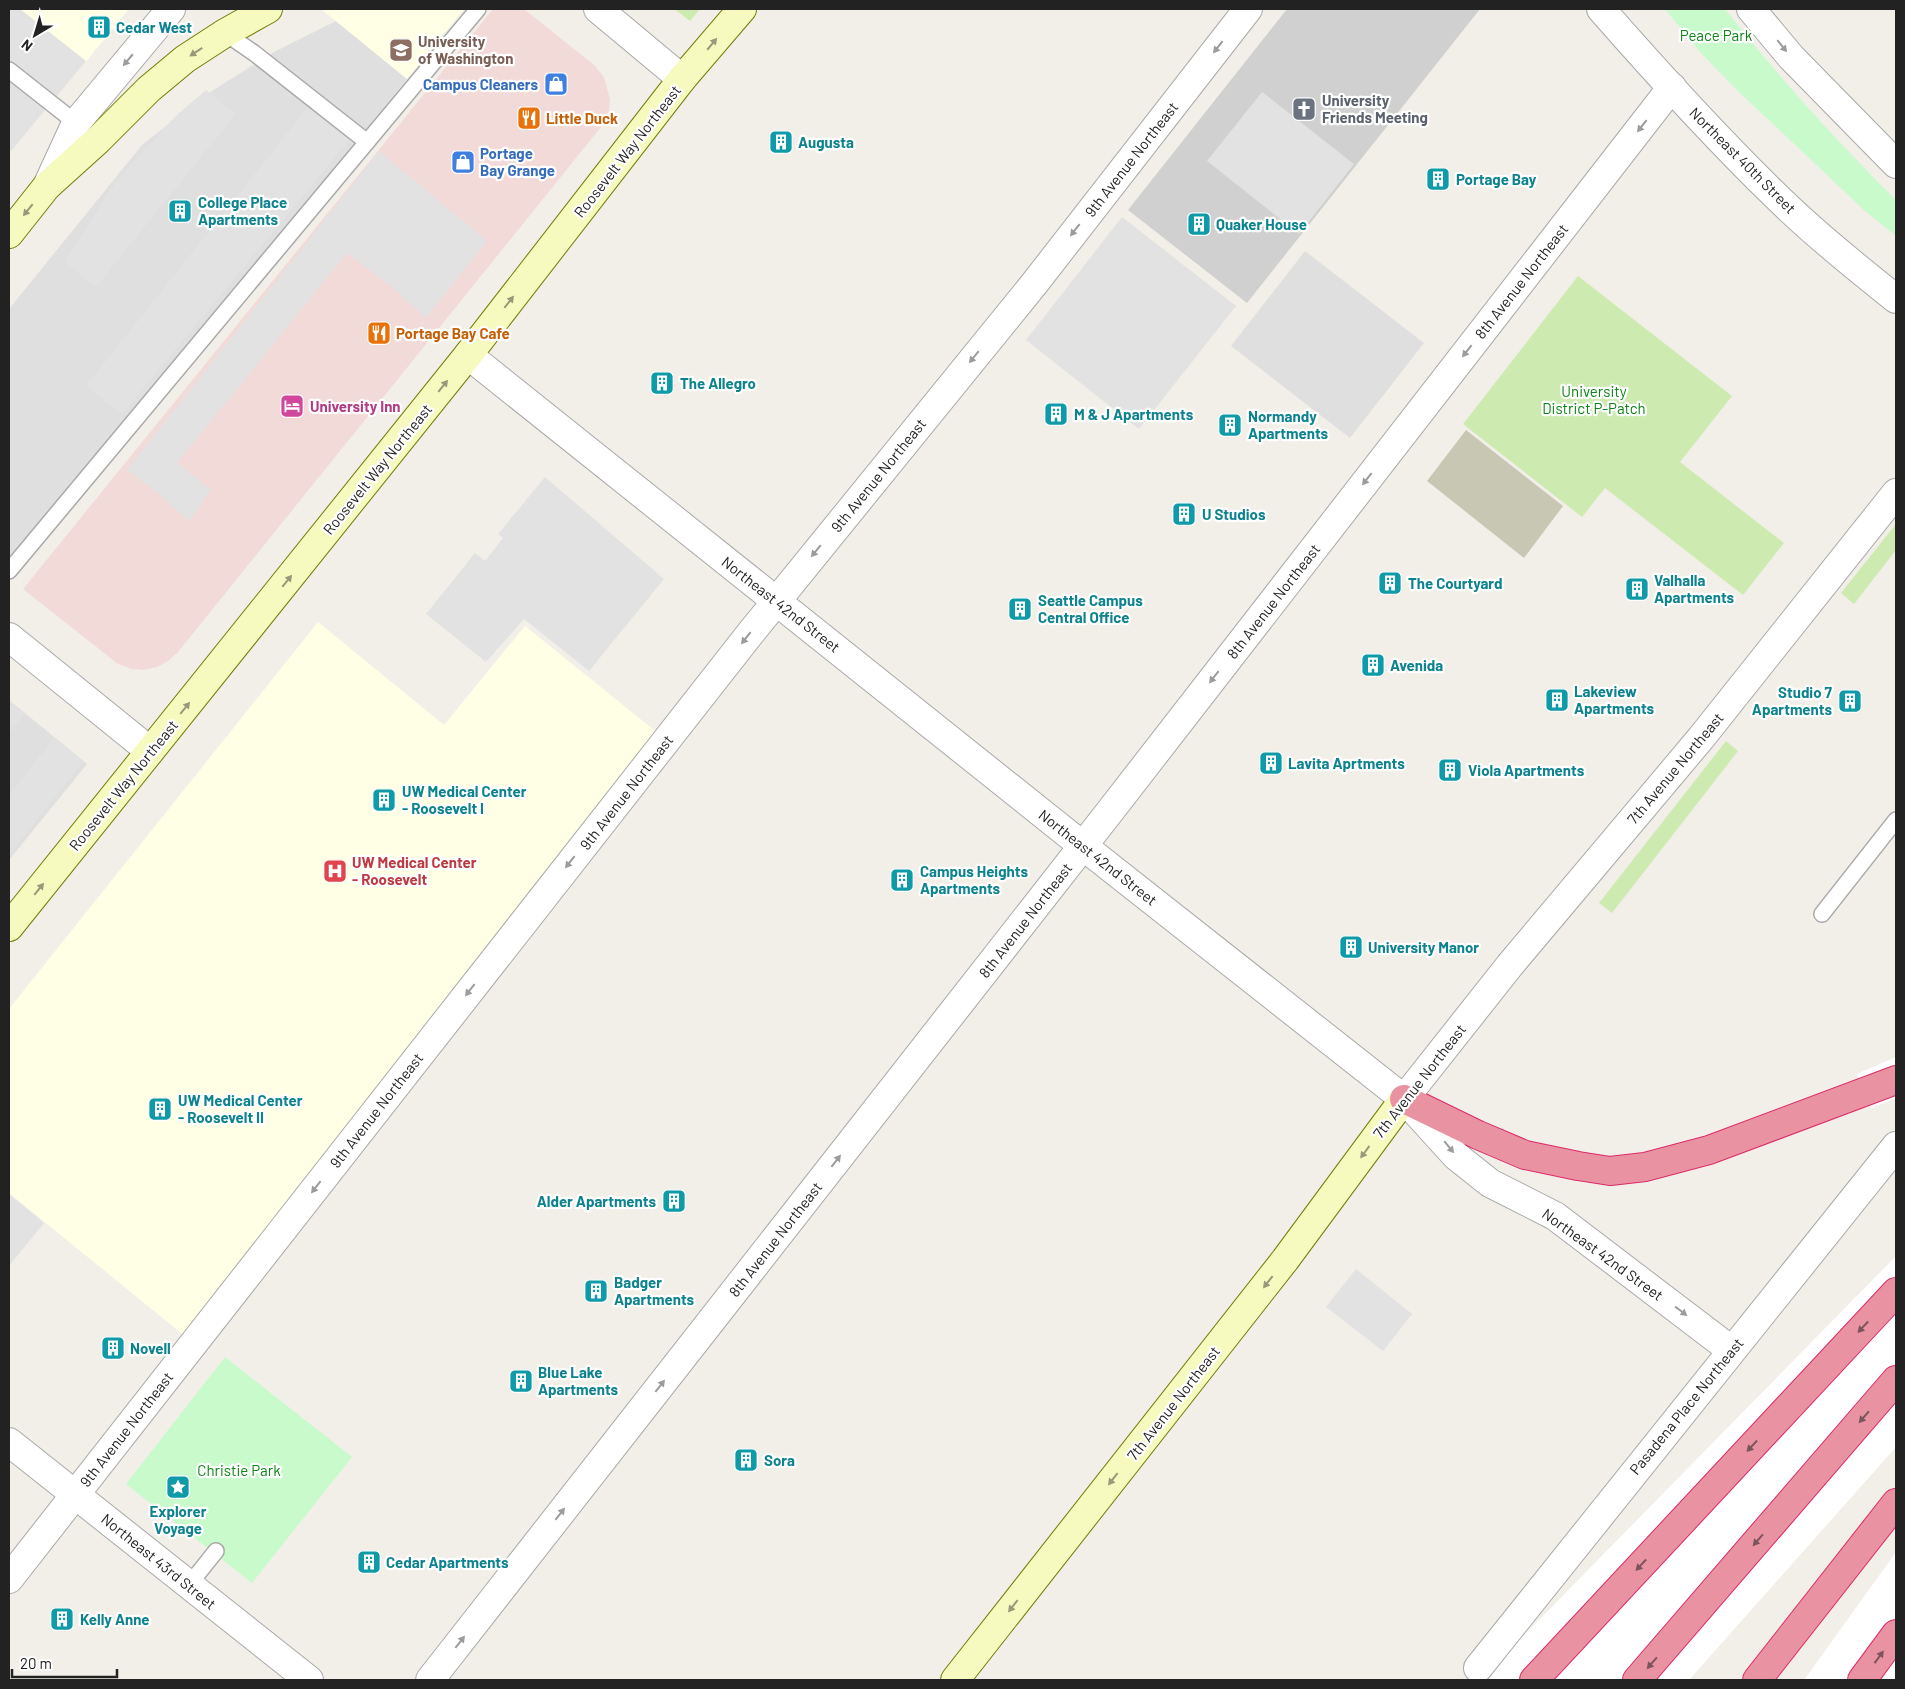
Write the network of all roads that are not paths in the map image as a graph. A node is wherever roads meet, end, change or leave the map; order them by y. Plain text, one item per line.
1 (171, 9) edge
2 (268, 9) edge
3 (478, 9) edge
4 (598, 9) edge
5 (742, 9) edge
6 (1248, 9) edge
7 (1601, 9) edge
8 (1751, 9) edge
9 (225, 33) junction
10 (9, 70) edge
11 (682, 79) junction
12 (1672, 87) junction
13 (76, 123) junction
14 (98, 140) junction
15 (367, 142) junction
16 (1896, 164) edge
17 (47, 186) junction
18 (9, 234) edge
19 (1896, 299) edge
20 (468, 355) junction
21 (1896, 493) edge
22 (9, 571) edge
23 (777, 600) junction
24 (9, 637) edge
25 (150, 751) junction
26 (1896, 820) edge
27 (1083, 846) junction
28 (1822, 914) dead end
29 (9, 927) edge
30 (1896, 1080) edge
31 (1404, 1099) junction
32 (1896, 1146) edge
33 (1896, 1292) edge
34 (1731, 1350) junction
35 (1896, 1380) edge
36 (9, 1442) edge
37 (75, 1494) junction
38 (1896, 1503) edge
39 (216, 1551) dead end
40 (9, 1579) edge
41 (188, 1586) junction
42 (1896, 1634) edge
43 (1478, 1668) dead end
44 (309, 1680) edge
45 (430, 1680) edge
46 (954, 1680) edge
47 (1534, 1680) edge
48 (1637, 1680) edge
49 (1757, 1680) edge
50 (1862, 1680) edge

1 -> 13 street
2 - 9 main road
3 - 15 lane
4 - 11 street
11 -> 5 main road, Roosevelt Way Northeast
6 -> 23 street, 9th Avenue Northeast
7 - 12 street, Northeast 40th Street
8 -> 16 street
9 -> 14 main road
9 - 15 lane
10 - 13 lane
20 -> 11 main road, Roosevelt Way Northeast
12 - 19 street, Northeast 40th Street
12 -> 27 street, 8th Avenue Northeast
13 - 14 lane
13 - 17 street
14 - 17 main road
15 - 22 lane
17 -> 18 main road
20 - 23 street, Northeast 42nd Street
25 -> 20 main road, Roosevelt Way Northeast
21 - 31 street, 7th Avenue Northeast
23 - 27 street, Northeast 42nd Street
23 -> 37 street, 9th Avenue Northeast
24 - 25 street
29 -> 25 main road, Roosevelt Way Northeast
26 - 28 lane
27 - 31 street, Northeast 42nd Street
45 -> 27 street, 8th Avenue Northeast
30 - 31 highway
31 -> 34 street, Northeast 42nd Street
31 -> 46 main road, 7th Avenue Northeast
32 - 34 street, Pasadena Place Northeast
33 -> 47 highway
34 - 43 street, Pasadena Place Northeast
35 -> 48 highway
36 - 37 street, Northeast 43rd Street
37 - 40 street, 9th Avenue Northeast
37 - 41 street, Northeast 43rd Street
38 - 49 highway
39 - 41 lane
41 - 44 street, Northeast 43rd Street
50 -> 42 highway

